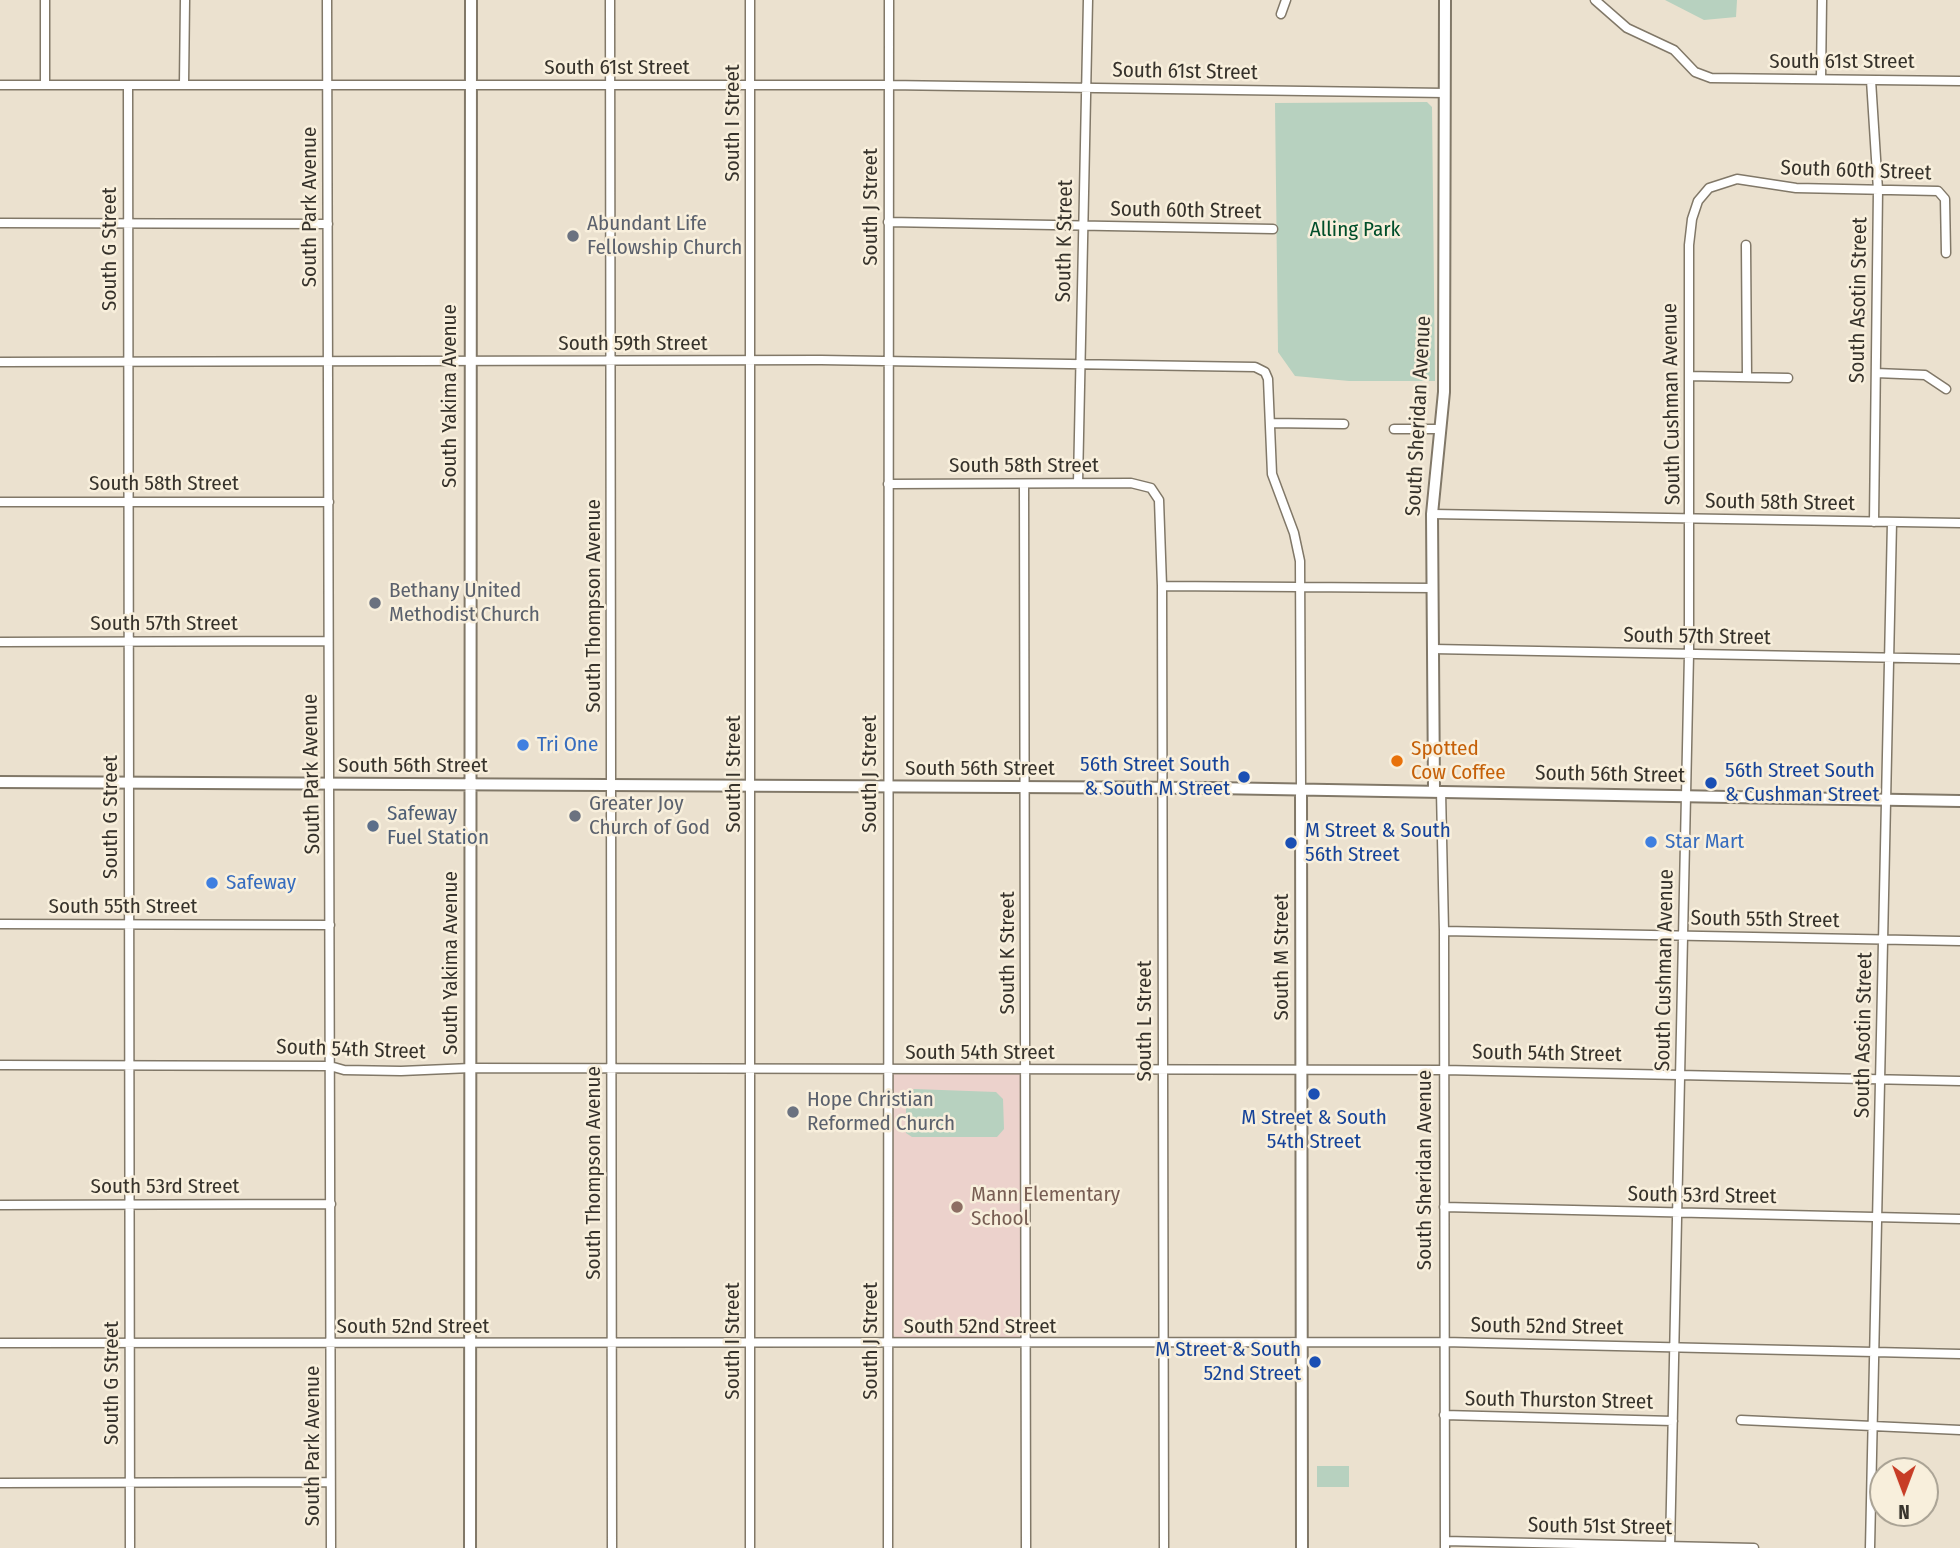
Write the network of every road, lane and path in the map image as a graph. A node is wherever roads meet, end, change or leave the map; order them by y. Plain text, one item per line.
1 (45, 0) edge
2 (185, 0) edge
3 (327, 0) edge
4 (471, 0) edge
5 (610, 0) edge
6 (750, 0) edge
7 (888, 0) edge
8 (1088, 0) edge
9 (1286, 0) edge
10 (1445, 0) edge
11 (1595, 0) edge
12 (1822, 0) edge
13 (1282, 14) dead end
14 (1821, 79) junction
15 (1871, 80) junction
16 (1960, 81) edge
17 (184, 84) junction
18 (327, 84) junction
19 (0, 85) edge
20 (45, 85) junction
21 (128, 85) junction
22 (610, 85) junction
23 (751, 85) junction
24 (888, 85) junction
25 (471, 86) junction
26 (1086, 88) junction
27 (1445, 93) junction
28 (1709, 188) joint
29 (1878, 190) junction
30 (888, 222) junction
31 (0, 223) edge
32 (127, 224) junction
33 (328, 224) junction
34 (1083, 227) junction
35 (1273, 229) dead end
36 (1746, 246) dead end
37 (1946, 253) dead end
38 (328, 361) junction
39 (612, 361) junction
40 (752, 361) junction
41 (889, 361) junction
42 (0, 362) edge
43 (127, 362) junction
44 (469, 362) junction
45 (1080, 365) junction
46 (1265, 372) joint
47 (1876, 373) junction
48 (1689, 376) junction
49 (1747, 377) junction
50 (1788, 377) dead end
51 (1946, 388) dead end
52 (1270, 423) junction
53 (1344, 424) dead end
54 (1395, 429) dead end
55 (1441, 429) junction
56 (1079, 483) junction
57 (887, 484) junction
58 (1024, 484) junction
59 (1157, 495) joint
60 (0, 502) edge
61 (128, 502) junction
62 (329, 502) junction
63 (1432, 514) junction
64 (1691, 519) junction
65 (1874, 522) junction
66 (1892, 522) junction
67 (1960, 523) edge
68 (1162, 586) junction
69 (1301, 587) junction
70 (1433, 588) junction
71 (328, 641) junction
72 (0, 642) edge
73 (128, 642) junction
74 (1433, 649) junction
75 (1689, 654) junction
76 (1888, 658) junction
77 (1960, 659) edge
78 (0, 782) edge
79 (128, 783) junction
80 (330, 784) junction
81 (471, 785) junction
82 (611, 786) junction
83 (751, 788) junction
84 (887, 788) junction
85 (1025, 788) junction
86 (1162, 788) junction
87 (1301, 789) junction
88 (1437, 791) junction
89 (1686, 796) junction
90 (1887, 800) junction
91 (1960, 801) edge
92 (0, 924) edge
93 (129, 924) junction
94 (330, 925) junction
95 (1444, 931) junction
96 (1684, 935) junction
97 (1883, 940) junction
98 (1960, 941) edge
99 (0, 1065) edge
100 (129, 1065) junction
101 (330, 1066) junction
102 (471, 1069) junction
103 (611, 1069) junction
104 (751, 1069) junction
105 (1163, 1069) junction
106 (1302, 1069) junction
107 (1026, 1070) junction
108 (1444, 1070) junction
109 (889, 1071) junction
110 (1681, 1074) junction
111 (1881, 1079) junction
112 (1960, 1081) edge
113 (331, 1204) junction
114 (0, 1205) edge
115 (130, 1205) junction
116 (1444, 1207) junction
117 (1678, 1213) junction
118 (1877, 1217) junction
119 (1960, 1219) edge
120 (1444, 1342) junction
121 (0, 1343) edge
122 (130, 1343) junction
123 (1302, 1343) junction
124 (470, 1344) junction
125 (611, 1344) junction
126 (750, 1344) junction
127 (1026, 1344) junction
128 (1164, 1344) junction
129 (331, 1345) junction
130 (889, 1345) junction
131 (1675, 1348) junction
132 (1874, 1352) junction
133 (1960, 1354) edge
134 (1444, 1416) junction
135 (1741, 1420) dead end
136 (1673, 1421) junction
137 (1872, 1426) junction
138 (1960, 1430) edge
139 (130, 1481) junction
140 (330, 1482) junction
141 (0, 1483) edge
142 (1445, 1544) edge
143 (1670, 1547) edge
144 (130, 1548) edge
145 (331, 1548) edge
146 (470, 1548) edge
147 (612, 1548) edge
148 (750, 1548) edge
149 (888, 1548) edge
150 (1026, 1548) edge
151 (1164, 1548) edge
152 (1302, 1548) edge
153 (1754, 1548) edge
154 (1870, 1548) edge

1 - 20 street
2 - 17 street
3 - 18 street, South Park Avenue
4 - 25 main road, South Yakima Avenue
5 - 22 street, South Thompson Avenue
6 - 23 street, South I Street
7 - 24 street, South J Street
8 - 26 street, South K Street
9 - 13 street
10 - 27 main road, South Sheridan Avenue
11 - 14 street, South 61st Street
12 - 14 street
14 - 15 street, South 61st Street
15 - 16 street, South 61st Street
15 - 29 street, South Asotin Street
17 - 18 street, South 61st Street
17 - 21 street, South 61st Street
18 - 25 street, South 61st Street
18 - 33 street, South Park Avenue
19 - 20 street, South 61st Street
20 - 21 street, South 61st Street
21 - 32 street, South G Street
22 - 23 street, South 61st Street
22 - 25 street, South 61st Street
22 - 39 street, South Thompson Avenue
23 - 24 street, South 61st Street
23 - 40 street, South I Street
24 - 26 street, South 61st Street
24 - 30 street, South J Street
25 - 44 main road, South Yakima Avenue
26 - 27 street, South 61st Street
26 - 34 street, South K Street
27 - 55 main road, South Sheridan Avenue
28 - 29 street, South 60th Street
28 - 48 street, South Cushman Avenue
29 - 37 street, South 60th Street
29 - 47 street, South Asotin Street
30 - 34 street, South 60th Street
30 - 41 street, South J Street
31 - 32 street
32 - 33 street
32 - 43 street, South G Street
33 - 38 street, South Park Avenue
34 - 35 street, South 60th Street
34 - 45 street, South K Street
36 - 49 street
38 - 43 street, South 59th Street
38 - 44 street, South 59th Street
38 - 62 street, South Park Avenue
39 - 40 street, South 59th Street
39 - 44 street, South 59th Street
39 - 82 street, South Thompson Avenue
40 - 41 street, South 59th Street
40 - 83 street, South I Street
41 - 45 street, South 59th Street
41 - 57 street, South J Street
42 - 43 street, South 59th Street
43 - 61 street, South G Street
44 - 81 main road, South Yakima Avenue
45 - 46 street, South 59th Street
45 - 56 street, South K Street
46 - 52 street, South M Street
47 - 51 street
47 - 65 street, South Asotin Street
48 - 49 street
48 - 64 street, South Cushman Avenue
49 - 50 street
52 - 53 street
52 - 69 street, South M Street
54 - 55 street
55 - 63 main road, South Sheridan Avenue
56 - 58 street, South 58th Street
56 - 59 street, South 58th Street
57 - 58 street, South 58th Street
57 - 84 street, South J Street
58 - 85 street, South K Street
59 - 68 street, South L Street
60 - 61 street, South 58th Street
61 - 62 street, South 58th Street
61 - 73 street, South G Street
62 - 71 street, South Park Avenue
63 - 64 street, South 58th Street
63 - 70 main road, South Sheridan Avenue
64 - 65 street, South 58th Street
64 - 75 street, South Cushman Avenue
65 - 66 street, South 58th Street
66 - 67 street, South 58th Street
66 - 76 street, South Asotin Street
68 - 69 street
68 - 86 street, South L Street
69 - 70 street
69 - 87 street, South M Street
70 - 74 main road, South Sheridan Avenue
71 - 73 street, South 57th Street
71 - 80 street, South Park Avenue
72 - 73 street, South 57th Street
73 - 79 street, South G Street
74 - 75 street, South 57th Street
74 - 88 main road, South Sheridan Avenue
75 - 76 street, South 57th Street
75 - 89 street, South Cushman Avenue
76 - 77 street, South 57th Street
76 - 90 street, South Asotin Street
78 - 79 main road, South 56th Street
79 - 80 main road, South 56th Street
79 - 93 street, South G Street
80 - 81 main road, South 56th Street
80 - 94 street, South Park Avenue
81 - 82 main road, South 56th Street
81 - 102 main road, South Yakima Avenue
82 - 83 main road, South 56th Street
82 - 103 street, South Thompson Avenue
83 - 84 main road, South 56th Street
83 - 104 street, South I Street
84 - 85 main road, South 56th Street
84 - 109 street, South J Street
85 - 86 main road, South 56th Street
85 - 107 street, South K Street
86 - 87 main road, South 56th Street
86 - 105 street, South L Street
87 - 88 main road, South 56th Street
87 - 106 main road, South M Street
88 - 89 main road, South 56th Street
88 - 95 street, South Sheridan Avenue
89 - 90 main road, South 56th Street
89 - 96 street, South Cushman Avenue
90 - 91 main road, South 56th Street
90 - 97 street, South Asotin Street
92 - 93 street, South 55th Street
93 - 94 street, South 55th Street
93 - 100 street, South G Street
94 - 101 street, South Park Avenue
95 - 96 street, South 55th Street
95 - 108 street, South Sheridan Avenue
96 - 97 street, South 55th Street
96 - 110 street, South Cushman Avenue
97 - 98 street, South 55th Street
97 - 111 street, South Asotin Street
99 - 100 street, South 54th Street
100 - 101 street, South 54th Street
100 - 115 street, South G Street
101 - 102 street, South 54th Street
101 - 113 street, South Park Avenue
102 - 103 street, South 54th Street
102 - 124 main road, South Yakima Avenue
103 - 104 street, South 54th Street
103 - 125 street, South Thompson Avenue
104 - 109 street, South 54th Street
104 - 126 street, South I Street
105 - 106 street, South 54th Street
105 - 107 street, South 54th Street
105 - 128 street, South L Street
106 - 108 street, South 54th Street
106 - 123 main road, South M Street
107 - 109 street, South 54th Street
107 - 127 street, South K Street
108 - 110 street, South 54th Street
108 - 116 street, South Sheridan Avenue
109 - 130 street, South J Street
110 - 111 street, South 54th Street
110 - 117 street, South Cushman Avenue
111 - 112 street, South 54th Street
111 - 118 street, South Asotin Street
113 - 115 street, South 53rd Street
113 - 129 street, South Park Avenue
114 - 115 street, South 53rd Street
115 - 122 street, South G Street
116 - 117 street, South 53rd Street
116 - 120 street, South Sheridan Avenue
117 - 118 street, South 53rd Street
117 - 131 street, South Cushman Avenue
118 - 119 street, South 53rd Street
118 - 132 street, South Asotin Street
120 - 123 street, South 52nd Street
120 - 131 street, South 52nd Street
120 - 134 street, South Sheridan Avenue
121 - 122 street, South 52nd Street
122 - 129 street, South 52nd Street
122 - 139 street, South G Street
123 - 128 street, South 52nd Street
123 - 152 main road, South M Street
124 - 125 street, South 52nd Street
124 - 129 street, South 52nd Street
124 - 146 main road, South Yakima Avenue
125 - 126 street, South 52nd Street
125 - 147 street, South Thompson Avenue
126 - 130 street, South 52nd Street
126 - 148 street, South I Street
127 - 128 street, South 52nd Street
127 - 130 street, South 52nd Street
127 - 150 street, South K Street
128 - 151 street, South L Street
129 - 140 street, South Park Avenue
130 - 149 street, South J Street
131 - 132 street, South 52nd Street
131 - 136 street, South Cushman Avenue
132 - 133 street, South 52nd Street
132 - 137 street, South Asotin Street
134 - 136 street, South Thurston Street
134 - 142 street, South Sheridan Avenue
135 - 137 street
136 - 143 street, South Cushman Avenue
137 - 138 street
137 - 154 street, South Asotin Street
139 - 140 street
139 - 141 street
139 - 144 street, South G Street
140 - 145 street, South Park Avenue
142 - 143 street, South 51st Street
143 - 153 street, South 51st Street

